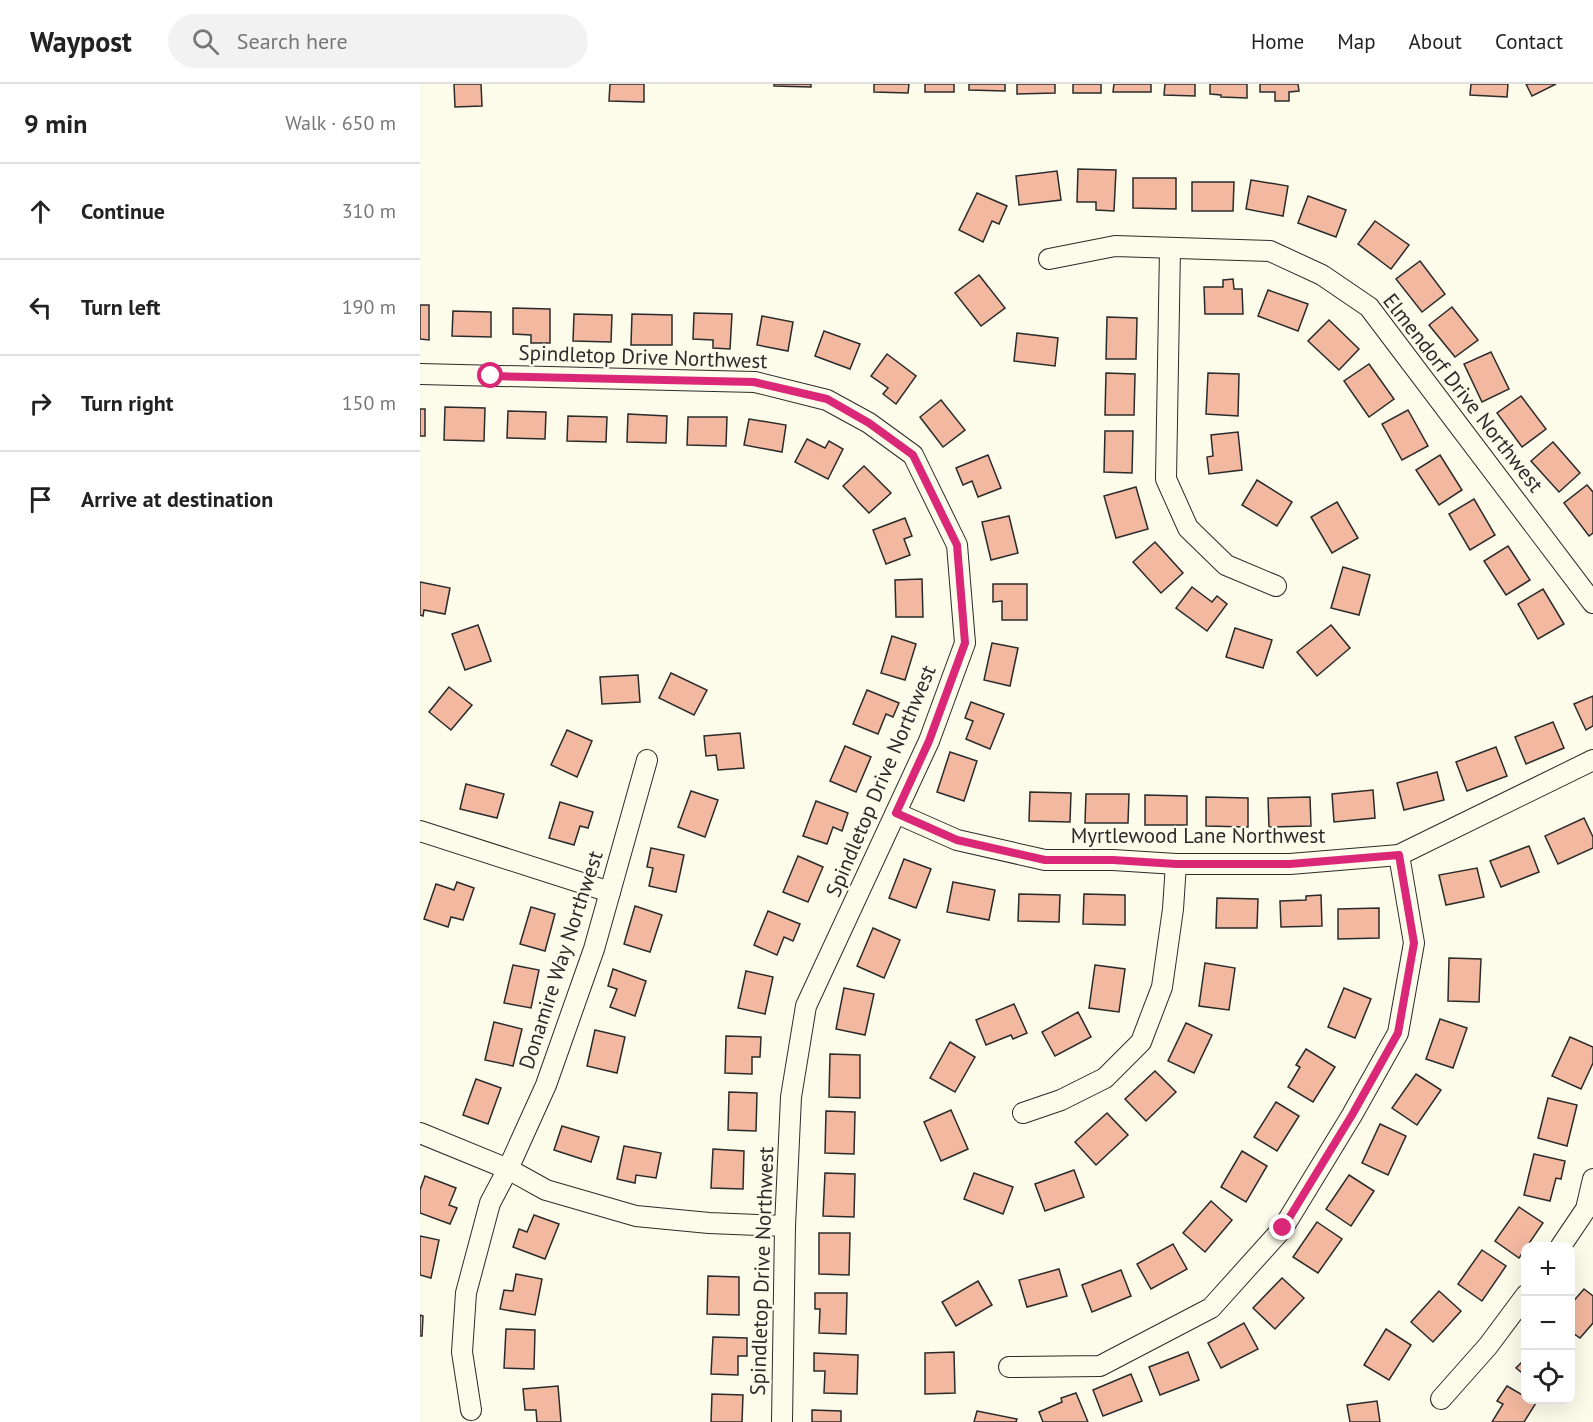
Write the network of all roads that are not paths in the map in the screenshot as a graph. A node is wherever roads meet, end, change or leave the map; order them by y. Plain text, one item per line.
1 (1170, 249) junction
2 (1049, 259) dead end
3 (420, 374) edge
4 (1276, 586) dead end
5 (1593, 603) edge
6 (647, 760) dead end
7 (1593, 760) edge
8 (896, 813) junction
9 (420, 831) edge
10 (1399, 855) junction
11 (1176, 864) junction
12 (610, 892) junction
13 (1023, 1113) dead end
14 (420, 1133) edge
15 (508, 1169) junction
16 (1593, 1179) edge
17 (785, 1226) junction
18 (1564, 1242) edge
19 (1525, 1296) edge
20 (1010, 1367) dead end
21 (1441, 1399) dead end
22 (471, 1410) dead end
23 (782, 1422) edge

1 - 2 street, Elmendorf Drive Northwest
1 - 4 street
1 - 5 street, Elmendorf Drive Northwest
3 - 8 street, Spindletop Drive Northwest
6 - 12 street, Donamire Way Northwest
7 - 10 street, Myrtlewood Lane Northwest
8 - 11 street, Myrtlewood Lane Northwest
8 - 17 street, Spindletop Drive Northwest
9 - 12 street
10 - 11 street, Myrtlewood Lane Northwest
10 - 20 street
11 - 13 street
12 - 15 street, Donamire Way Northwest
14 - 15 street
15 - 17 street
15 - 22 street, Donamire Way Northwest
16 - 18 street
17 - 23 street, Spindletop Drive Northwest
19 - 21 street

